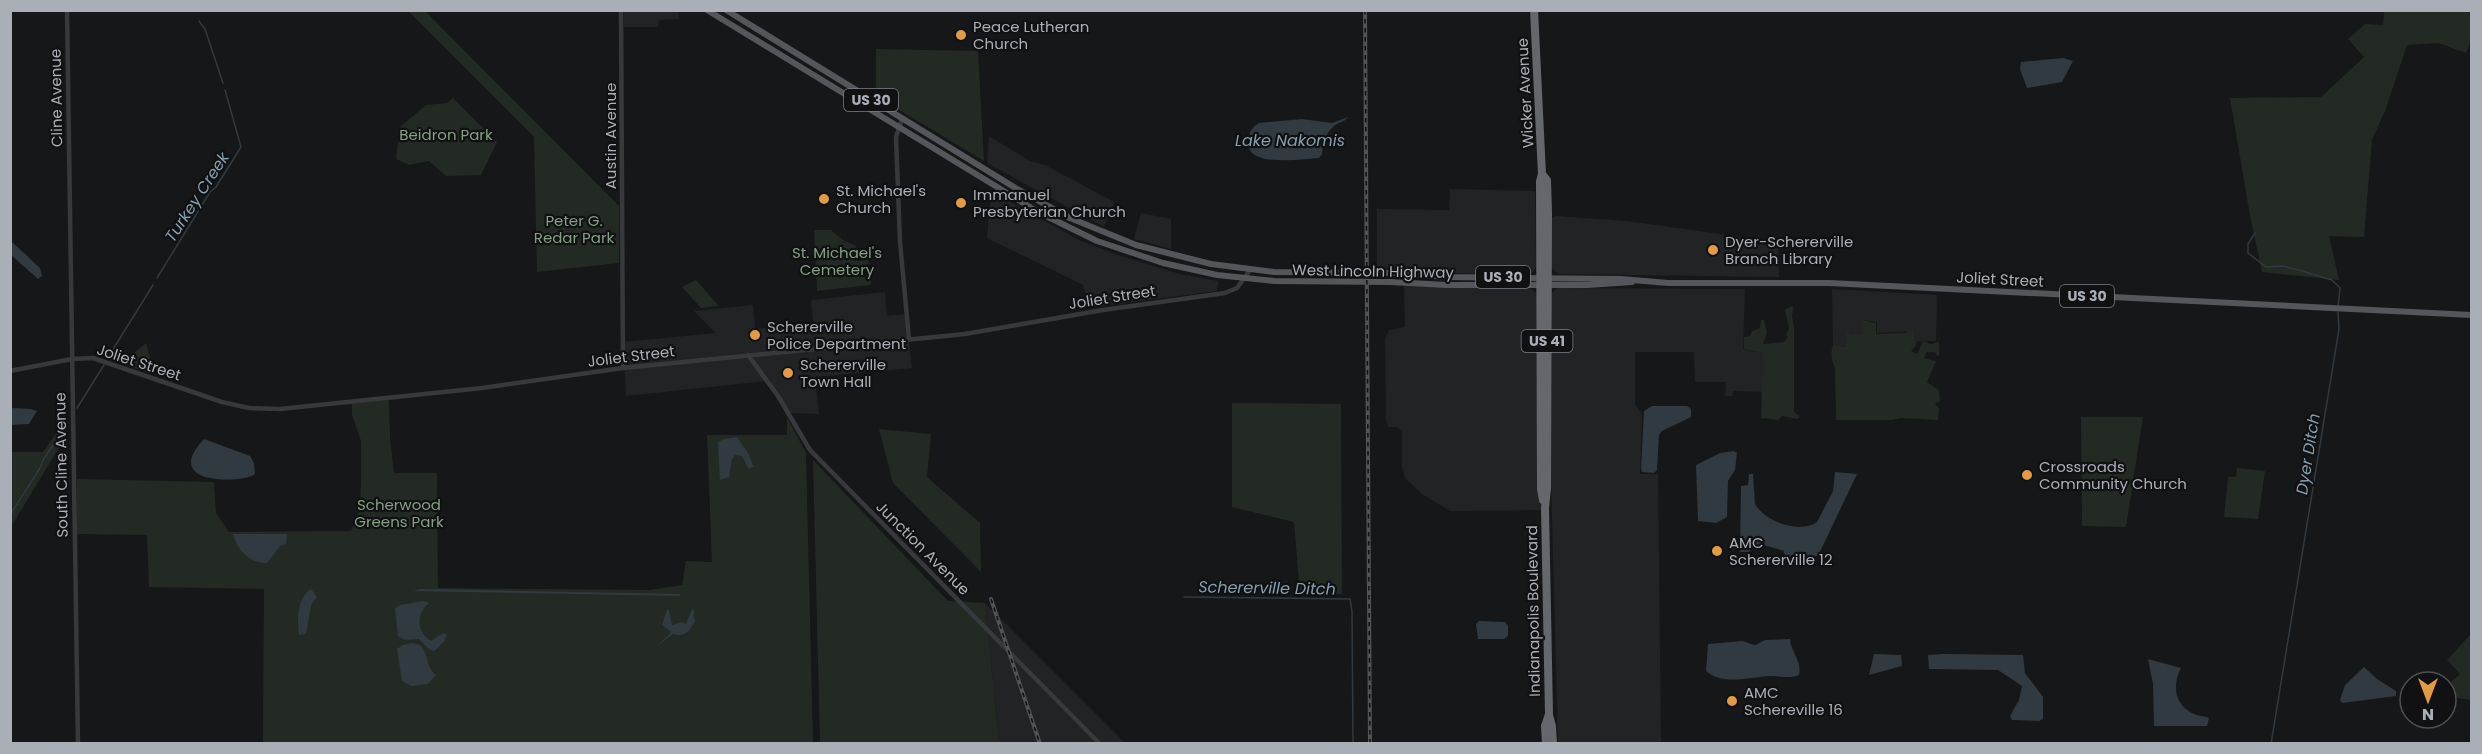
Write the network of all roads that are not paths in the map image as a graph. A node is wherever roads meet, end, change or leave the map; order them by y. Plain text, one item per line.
1 (67, 10) edge
2 (621, 10) edge
3 (707, 10) edge
4 (726, 10) edge
5 (1534, 10) edge
6 (902, 119) junction
7 (898, 128) junction
8 (1542, 174) junction
9 (70, 185) joint
10 (1541, 195) junction
11 (1548, 213) junction
12 (1250, 270) junction
13 (1244, 278) junction
14 (1544, 281) junction
15 (1635, 282) joint
16 (2472, 315) edge
17 (909, 339) junction
18 (748, 356) junction
19 (72, 359) junction
20 (623, 368) junction
21 (10, 371) edge
22 (1548, 714) junction
23 (78, 744) edge
24 (1100, 744) edge
25 (1546, 744) edge
26 (1553, 744) edge

1 - 9 street, Cline Avenue
2 - 20 street, Austin Avenue
3 - 7 main road, West Lincoln Highway / US 30
4 - 6 main road, West Lincoln Highway / US 30
5 - 8 highway, Wicker Avenue / US 41
6 - 7 street
6 - 12 main road, West Lincoln Highway / US 30
7 - 13 main road, West Lincoln Highway / US 30
7 - 17 street
8 - 10 highway, Wicker Avenue / US 41
8 - 11 highway, Wicker Avenue / US 41
9 - 19 street, South Cline Avenue
10 - 11 highway
10 - 14 highway, Wicker Avenue / US 41
11 - 14 highway, Wicker Avenue / US 41
12 - 13 street, Joliet Street
12 - 14 main road, West Lincoln Highway / US 30
13 - 14 main road, West Lincoln Highway / US 30
13 - 17 street, Joliet Street
14 - 15 main road, West Lincoln Highway / US 30
14 - 22 highway, Indianapolis Boulevard / US 41
15 - 16 main road, Joliet Street / US 30
17 - 18 street, Joliet Street
18 - 20 street, Joliet Street
18 - 24 street, Junction Avenue
19 - 20 street, Joliet Street
19 - 21 street, Joliet Street
19 - 23 street, South Cline Avenue
22 - 25 highway, Indianapolis Boulevard
22 - 26 highway, Indianapolis Boulevard

